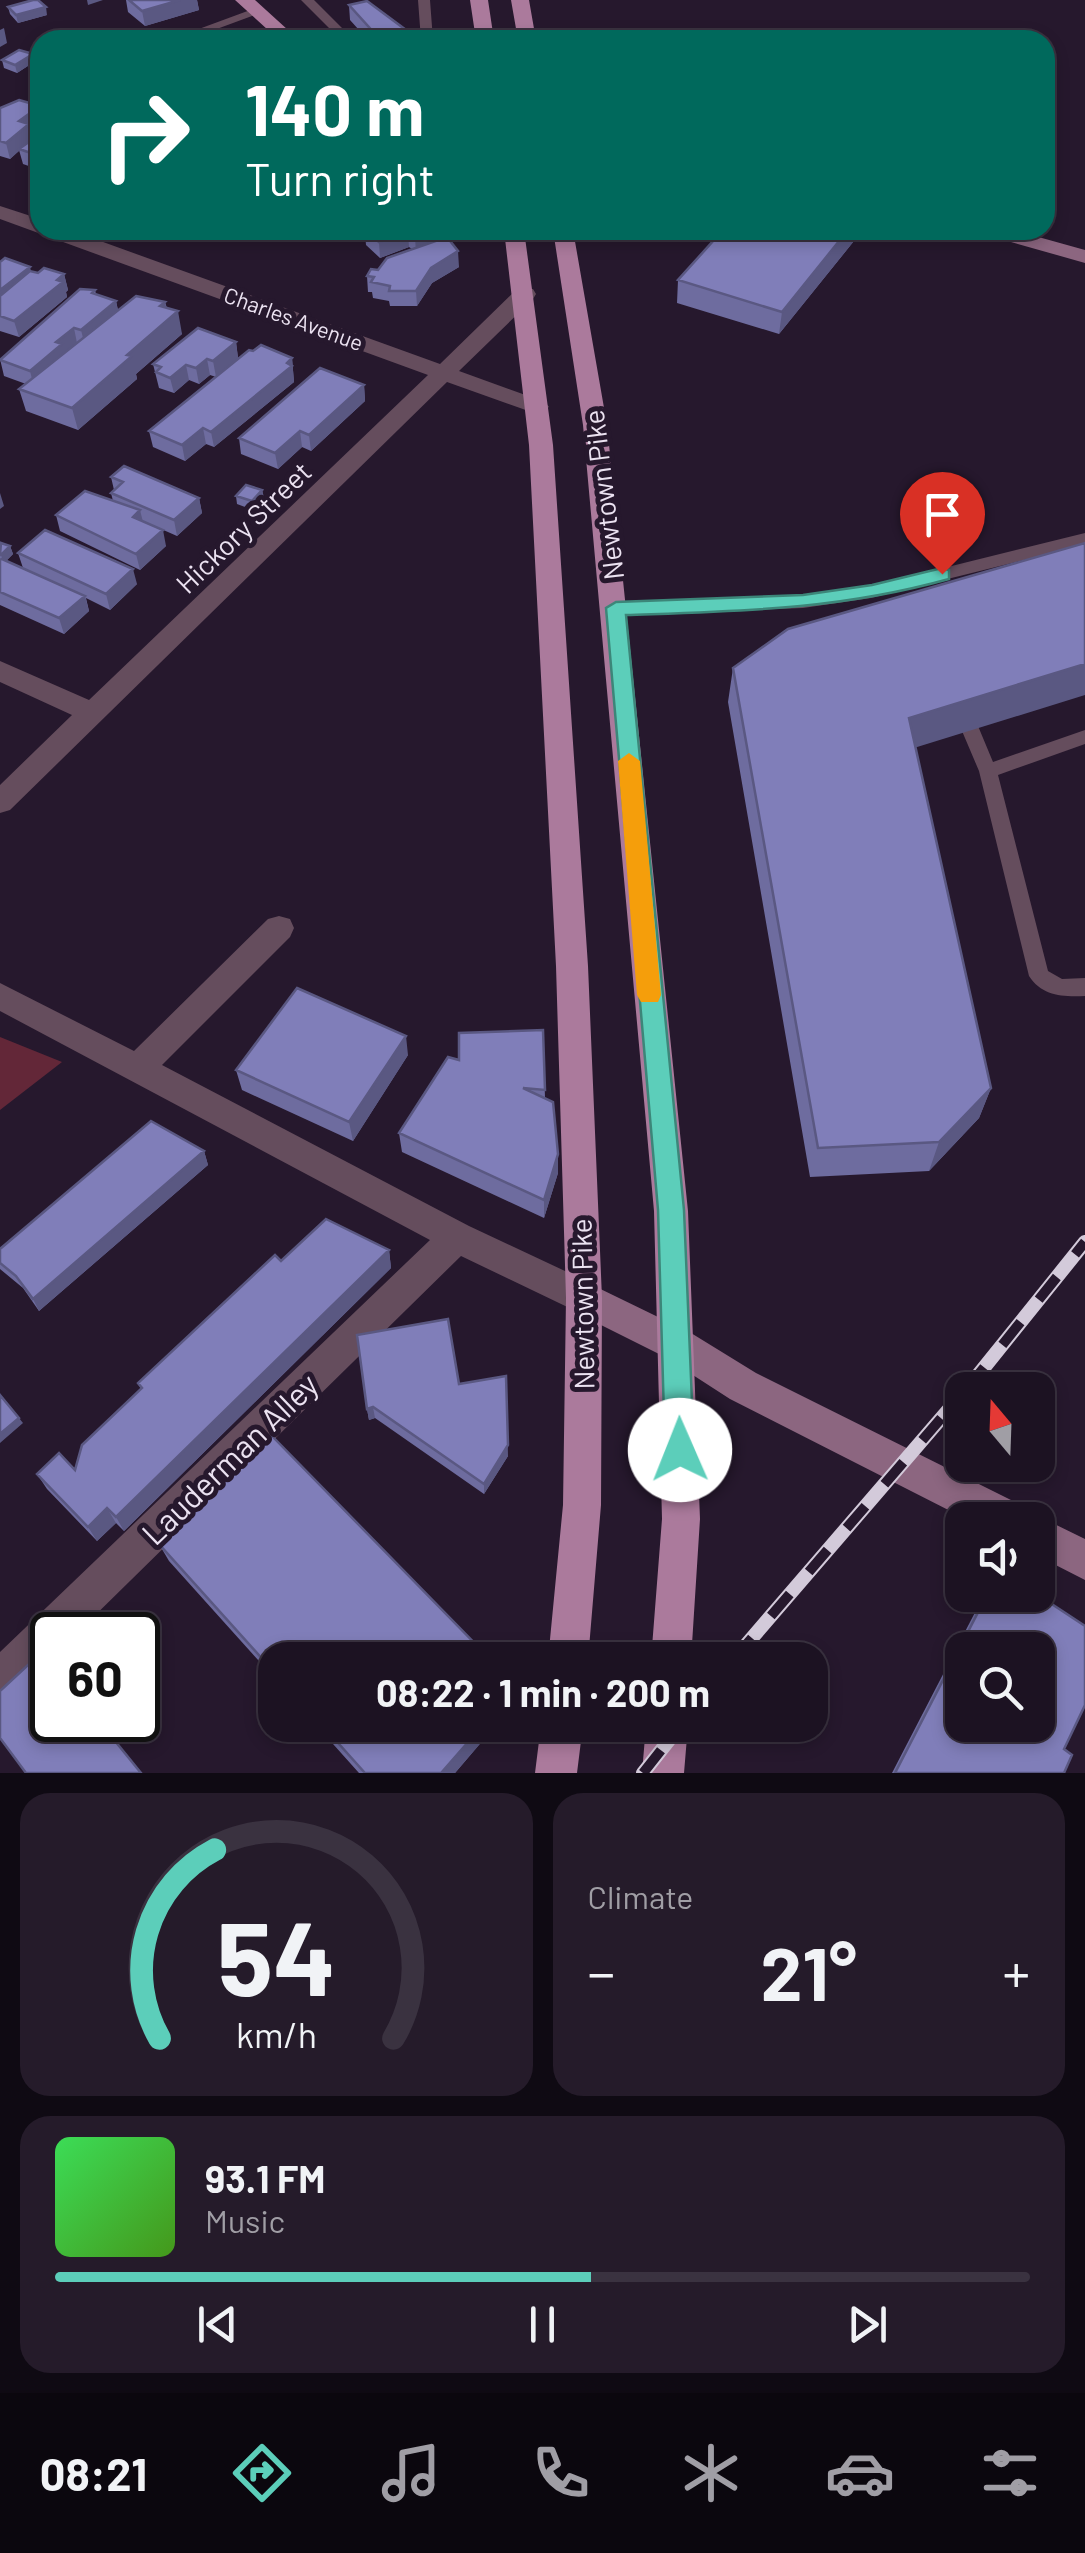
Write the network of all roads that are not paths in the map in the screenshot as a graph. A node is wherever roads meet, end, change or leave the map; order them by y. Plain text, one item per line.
1 (307, 0) edge
2 (424, 0) edge
3 (479, 0) edge
4 (520, 0) edge
5 (249, 3) edge
6 (195, 30) edge
7 (279, 30) edge
8 (338, 30) edge
9 (426, 30) edge
10 (484, 30) edge
11 (525, 30) edge
12 (0, 212) edge
13 (30, 222) edge
14 (77, 240) edge
15 (516, 240) edge
16 (568, 240) edge
17 (1025, 240) edge
18 (1085, 257) edge
19 (525, 294) junction
20 (445, 374) junction
21 (537, 407) junction
22 (1085, 539) edge
23 (616, 608) junction
24 (0, 671) edge
25 (93, 713) junction
26 (971, 730) edge
27 (1085, 738) edge
28 (988, 771) junction
29 (0, 802) edge
30 (279, 928) dead end
31 (1085, 986) edge
32 (0, 996) edge
33 (136, 1070) junction
34 (457, 1237) junction
35 (584, 1298) junction
36 (678, 1345) junction
37 (973, 1502) edge
38 (1055, 1544) edge
39 (1085, 1560) edge
40 (570, 1642) edge
41 (673, 1642) edge
42 (0, 1680) edge
43 (560, 1742) edge
44 (668, 1742) edge
45 (670, 1771) edge
46 (556, 1773) edge

1 - 8 lane
2 - 9 lane
3 - 10 main road
4 - 11 main road
5 - 6 lane
5 - 7 main road
12 - 13 street
14 - 20 street, Charles Avenue
15 - 19 main road, Newtown Pike
16 - 23 main road, Newtown Pike
17 - 18 main road
19 - 20 street, Hickory Street
19 - 21 main road, Newtown Pike
20 - 21 street, Charles Avenue
20 - 25 street, Hickory Street
21 - 35 main road, Newtown Pike
22 - 23 lane
23 - 36 main road, Newtown Pike
24 - 25 street
25 - 29 street, Hickory Street
26 - 28 lane
27 - 28 lane
28 - 31 lane
30 - 33 street
32 - 33 street
33 - 34 street
34 - 35 street
34 - 42 street, Lauderman Alley
35 - 36 main road
35 - 40 main road, Newtown Pike
36 - 37 main road
36 - 41 main road, Newtown Pike
38 - 39 main road
43 - 46 main road
44 - 45 main road

